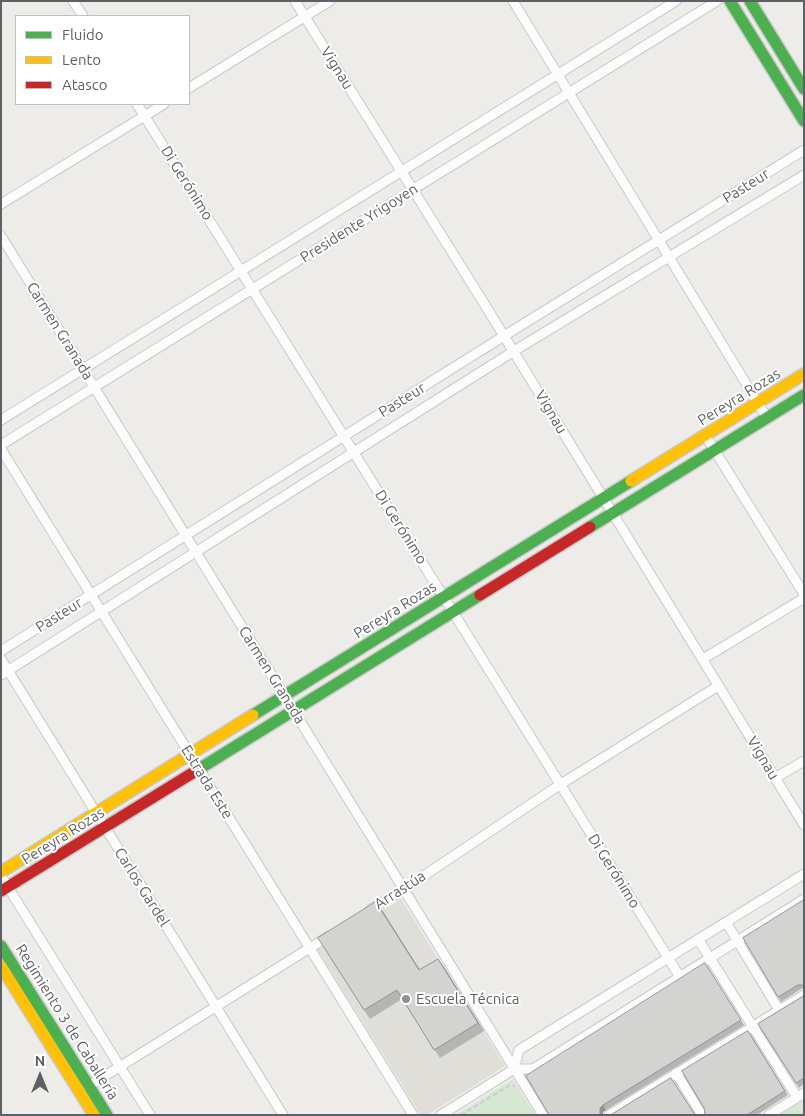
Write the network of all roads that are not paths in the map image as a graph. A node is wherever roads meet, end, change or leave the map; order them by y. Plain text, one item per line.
1 (73, 1) edge
2 (295, 1) edge
3 (330, 1) edge
4 (513, 1) edge
5 (676, 1) edge
6 (717, 1) edge
7 (730, 1) edge
8 (750, 1) edge
9 (82, 15) edge
10 (305, 17) junction
11 (558, 74) junction
12 (190, 87) edge
13 (804, 89) edge
14 (570, 93) junction
15 (138, 105) edge
16 (162, 105) edge
17 (145, 116) junction
18 (804, 121) edge
19 (804, 150) edge
20 (402, 171) junction
21 (804, 175) edge
22 (413, 190) junction
23 (1, 204) edge
24 (1, 236) edge
25 (659, 240) junction
26 (669, 257) junction
27 (241, 271) junction
28 (252, 289) junction
29 (504, 336) junction
30 (514, 351) junction
31 (83, 369) junction
32 (804, 374) edge
33 (94, 387) junction
34 (804, 395) edge
35 (758, 403) junction
36 (767, 418) junction
37 (1, 420) edge
38 (705, 435) junction
39 (344, 436) junction
40 (1, 445) edge
41 (1, 449) edge
42 (714, 450) junction
43 (354, 452) junction
44 (604, 498) junction
45 (613, 513) junction
46 (186, 535) junction
47 (196, 552) junction
48 (804, 594) edge
49 (91, 595) junction
50 (444, 597) junction
51 (804, 598) edge
52 (102, 611) junction
53 (453, 612) junction
54 (1, 651) edge
55 (1, 658) edge
56 (702, 660) junction
57 (5, 672) edge
58 (718, 686) junction
59 (285, 696) junction
60 (294, 710) junction
61 (190, 755) junction
62 (804, 760) edge
63 (199, 769) junction
64 (775, 778) junction
65 (561, 784) junction
66 (97, 813) junction
67 (804, 825) edge
68 (105, 827) junction
69 (1, 874) edge
70 (804, 874) edge
71 (5, 889) edge
72 (404, 889) junction
73 (804, 899) edge
74 (365, 913) edge
75 (726, 922) junction
76 (333, 933) edge
77 (698, 939) junction
78 (738, 940) junction
79 (1, 946) edge
80 (310, 948) junction
81 (668, 958) junction
82 (709, 958) junction
83 (1, 966) edge
84 (680, 977) junction
85 (804, 995) edge
86 (216, 1006) junction
87 (780, 1010) junction
88 (752, 1026) junction
89 (120, 1067) junction
90 (514, 1069) junction
91 (676, 1074) junction
92 (85, 1089) junction
93 (800, 1095) edge
94 (94, 1115) edge
95 (107, 1115) edge
96 (150, 1115) edge
97 (283, 1115) edge
98 (413, 1115) edge
99 (441, 1115) edge
100 (543, 1115) edge
101 (609, 1115) edge
102 (702, 1115) edge
103 (769, 1115) edge

1 - 9 street
2 - 10 street, Vignau
3 - 10 street
4 - 11 street
5 - 11 street, Presidente Yrigoyen
6 - 14 street, Presidente Yrigoyen
7 - 18 street
8 - 13 street
10 - 12 street
10 - 20 street, Vignau
11 - 14 street
11 - 20 street, Presidente Yrigoyen
14 - 22 street, Presidente Yrigoyen
14 - 25 street
15 - 17 street, Di Gerónimo
16 - 17 street
17 - 23 street
17 - 27 street, Di Gerónimo
19 - 25 street, Pasteur
20 - 22 street, Vignau
20 - 27 street, Presidente Yrigoyen
21 - 26 street, Pasteur
22 - 28 street, Presidente Yrigoyen
22 - 29 street, Vignau
24 - 31 street, Carmen Granada
25 - 26 street
25 - 29 street, Pasteur
26 - 30 street, Pasteur
26 - 35 street
27 - 28 street, Di Gerónimo
27 - 31 street, Presidente Yrigoyen
28 - 33 street, Presidente Yrigoyen
28 - 39 street, Di Gerónimo
29 - 30 street, Vignau
29 - 39 street, Pasteur
30 - 43 street, Pasteur
30 - 44 street, Vignau
31 - 33 street, Carmen Granada
31 - 37 street, Presidente Yrigoyen
32 - 35 street, Pereyra Rozas
33 - 40 street, Presidente Yrigoyen
33 - 46 street, Carmen Granada
34 - 36 street, Pereyra Rozas
35 - 36 street
35 - 38 street, Pereyra Rozas
36 - 42 street, Pereyra Rozas
38 - 42 street
38 - 44 street, Pereyra Rozas
39 - 43 street, Di Gerónimo
39 - 46 street, Pasteur
41 - 49 street, Estrada Este
42 - 45 street, Pereyra Rozas
42 - 48 street
43 - 47 street, Pasteur
43 - 50 street, Di Gerónimo
44 - 45 street, Vignau
44 - 50 street, Pereyra Rozas
45 - 53 street, Pereyra Rozas
45 - 56 street, Vignau
46 - 47 street, Carmen Granada
46 - 49 street, Pasteur
47 - 52 street, Pasteur
47 - 59 street, Carmen Granada
49 - 52 street, Estrada Este
49 - 54 street, Pasteur
50 - 53 street, Di Gerónimo
50 - 59 street, Pereyra Rozas
51 - 56 street
52 - 57 street, Pasteur
52 - 61 street, Estrada Este
53 - 60 street, Pereyra Rozas
53 - 65 street, Di Gerónimo
55 - 57 street, Carlos Gardel
56 - 58 street, Vignau
57 - 66 street, Carlos Gardel
58 - 64 street, Vignau
58 - 65 street, Arrastúa
59 - 60 street, Carmen Granada
59 - 61 street, Pereyra Rozas
60 - 63 street, Pereyra Rozas
60 - 72 street, Carmen Granada
61 - 63 street, Estrada Este
61 - 66 street, Pereyra Rozas
62 - 64 street
63 - 68 street, Pereyra Rozas
63 - 80 street, Estrada Este
64 - 67 street, Vignau
65 - 72 street, Arrastúa
65 - 81 street, Di Gerónimo
66 - 68 street, Carlos Gardel
66 - 69 street, Pereyra Rozas
68 - 71 street, Pereyra Rozas
68 - 86 street, Carlos Gardel
69 - 71 street
70 - 75 street
71 - 89 street
72 - 74 street, Arrastúa
72 - 90 street, Carmen Granada
73 - 78 street
75 - 77 street
75 - 78 street
76 - 80 street
77 - 81 street
77 - 82 street
78 - 82 street
78 - 87 street
79 - 92 street, Regimiento 3 de Caballería
80 - 86 street
80 - 98 street, Estrada Este
81 - 84 street, Di Gerónimo
81 - 90 street
82 - 84 street
82 - 88 street
83 - 92 street, Regimiento 3 de Caballería
84 - 90 street
85 - 87 street
86 - 89 street
86 - 97 street, Carlos Gardel
87 - 88 street
88 - 91 street
88 - 93 street
89 - 92 street
89 - 96 street
90 - 99 street
90 - 100 street, Carmen Granada
91 - 101 street
91 - 102 street
92 - 94 street, Regimiento 3 de Caballería
92 - 95 street, Regimiento 3 de Caballería
93 - 103 street

